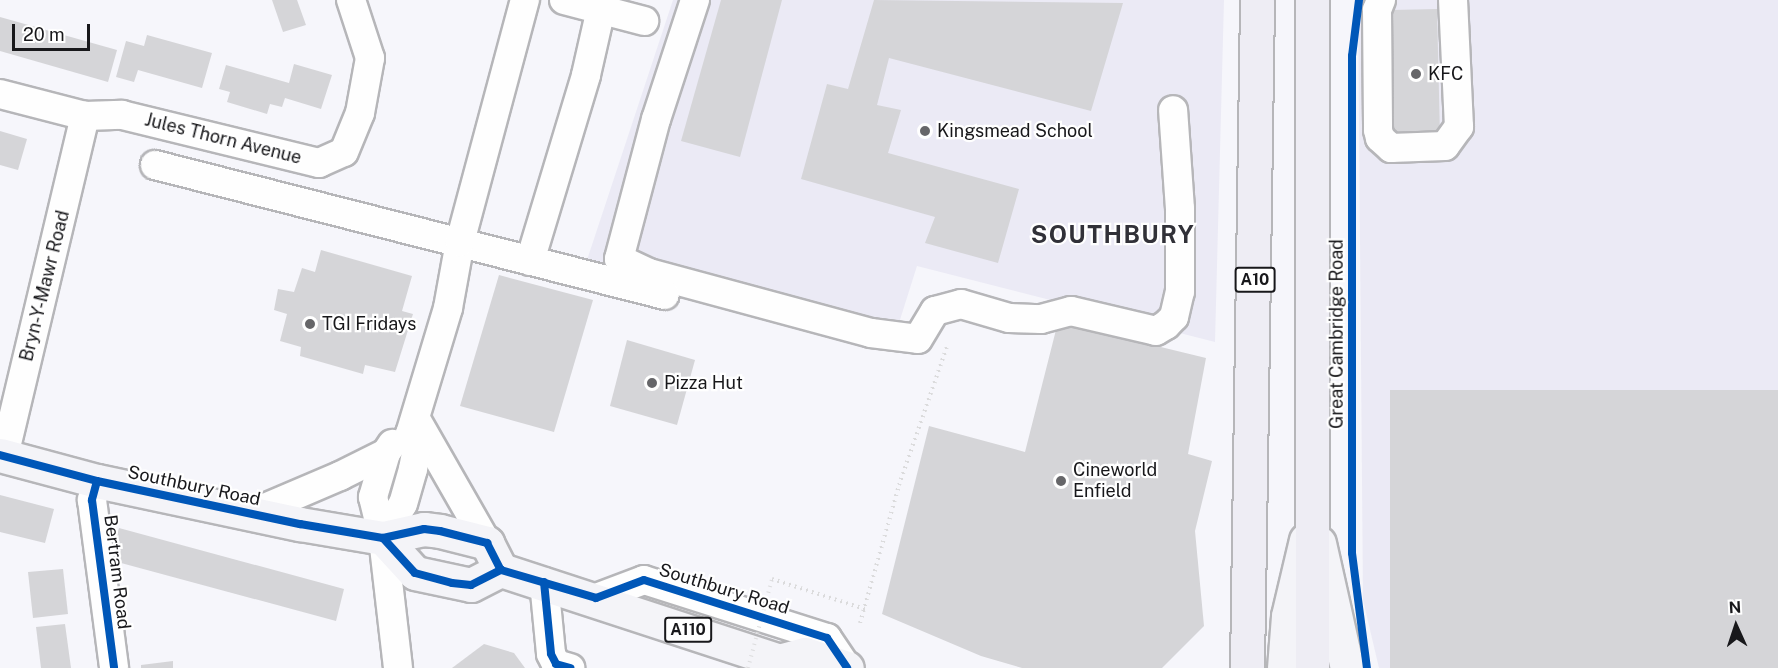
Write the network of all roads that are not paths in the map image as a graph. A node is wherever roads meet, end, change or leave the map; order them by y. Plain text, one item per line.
1 (351, 0) edge
2 (525, 0) edge
3 (564, 0) edge
4 (695, 0) edge
5 (1257, 0) edge
6 (1381, 0) edge
7 (1453, 0) edge
8 (1312, 2) edge
9 (624, 11) edge
10 (0, 94) edge
11 (1173, 110) dead end
12 (86, 116) junction
13 (155, 165) dead end
14 (460, 242) junction
15 (530, 261) junction
16 (728, 310) dead end
17 (413, 426) junction
18 (387, 453) junction
19 (2, 455) edge
20 (97, 481) junction
21 (251, 514) junction
22 (1313, 515) junction
23 (383, 538) junction
24 (494, 556) junction
25 (544, 582) junction
26 (596, 598) junction
27 (1245, 658) edge
28 (560, 661) edge
29 (771, 666) edge
30 (114, 668) edge
31 (398, 668) edge
32 (847, 668) edge
33 (1284, 668) edge
34 (1312, 668) edge
35 (1347, 668) edge

1 - 12 street, Jules Thorn Avenue
2 - 14 street
3 - 9 street
4 - 11 street
5 - 27 highway, A10
6 - 7 street
8 - 22 highway, Great Cambridge Road
9 - 15 street
10 - 12 street, Jules Thorn Avenue
12 - 19 street, Bryn-Y-Mawr Road
13 - 14 street
14 - 15 street
14 - 17 street
15 - 16 street
17 - 18 street
17 - 23 street
17 - 24 street
18 - 21 street
18 - 23 street
19 - 20 main road, Southbury Road / A110
20 - 21 main road, Southbury Road / A110
20 - 30 street, Bertram Road
21 - 23 main road, Southbury Road / A110
22 - 33 main road
22 - 34 highway, Great Cambridge Road
22 - 35 main road
23 - 24 main road, Southbury Road / A110
23 - 24 main road
23 - 31 street
24 - 25 main road, Southbury Road / A110
25 - 26 main road, Southbury Road / A110
25 - 28 street
26 - 29 main road, Southbury Road / A110
26 - 32 street, Southbury Road
29 - 32 main road, Southbury Road

